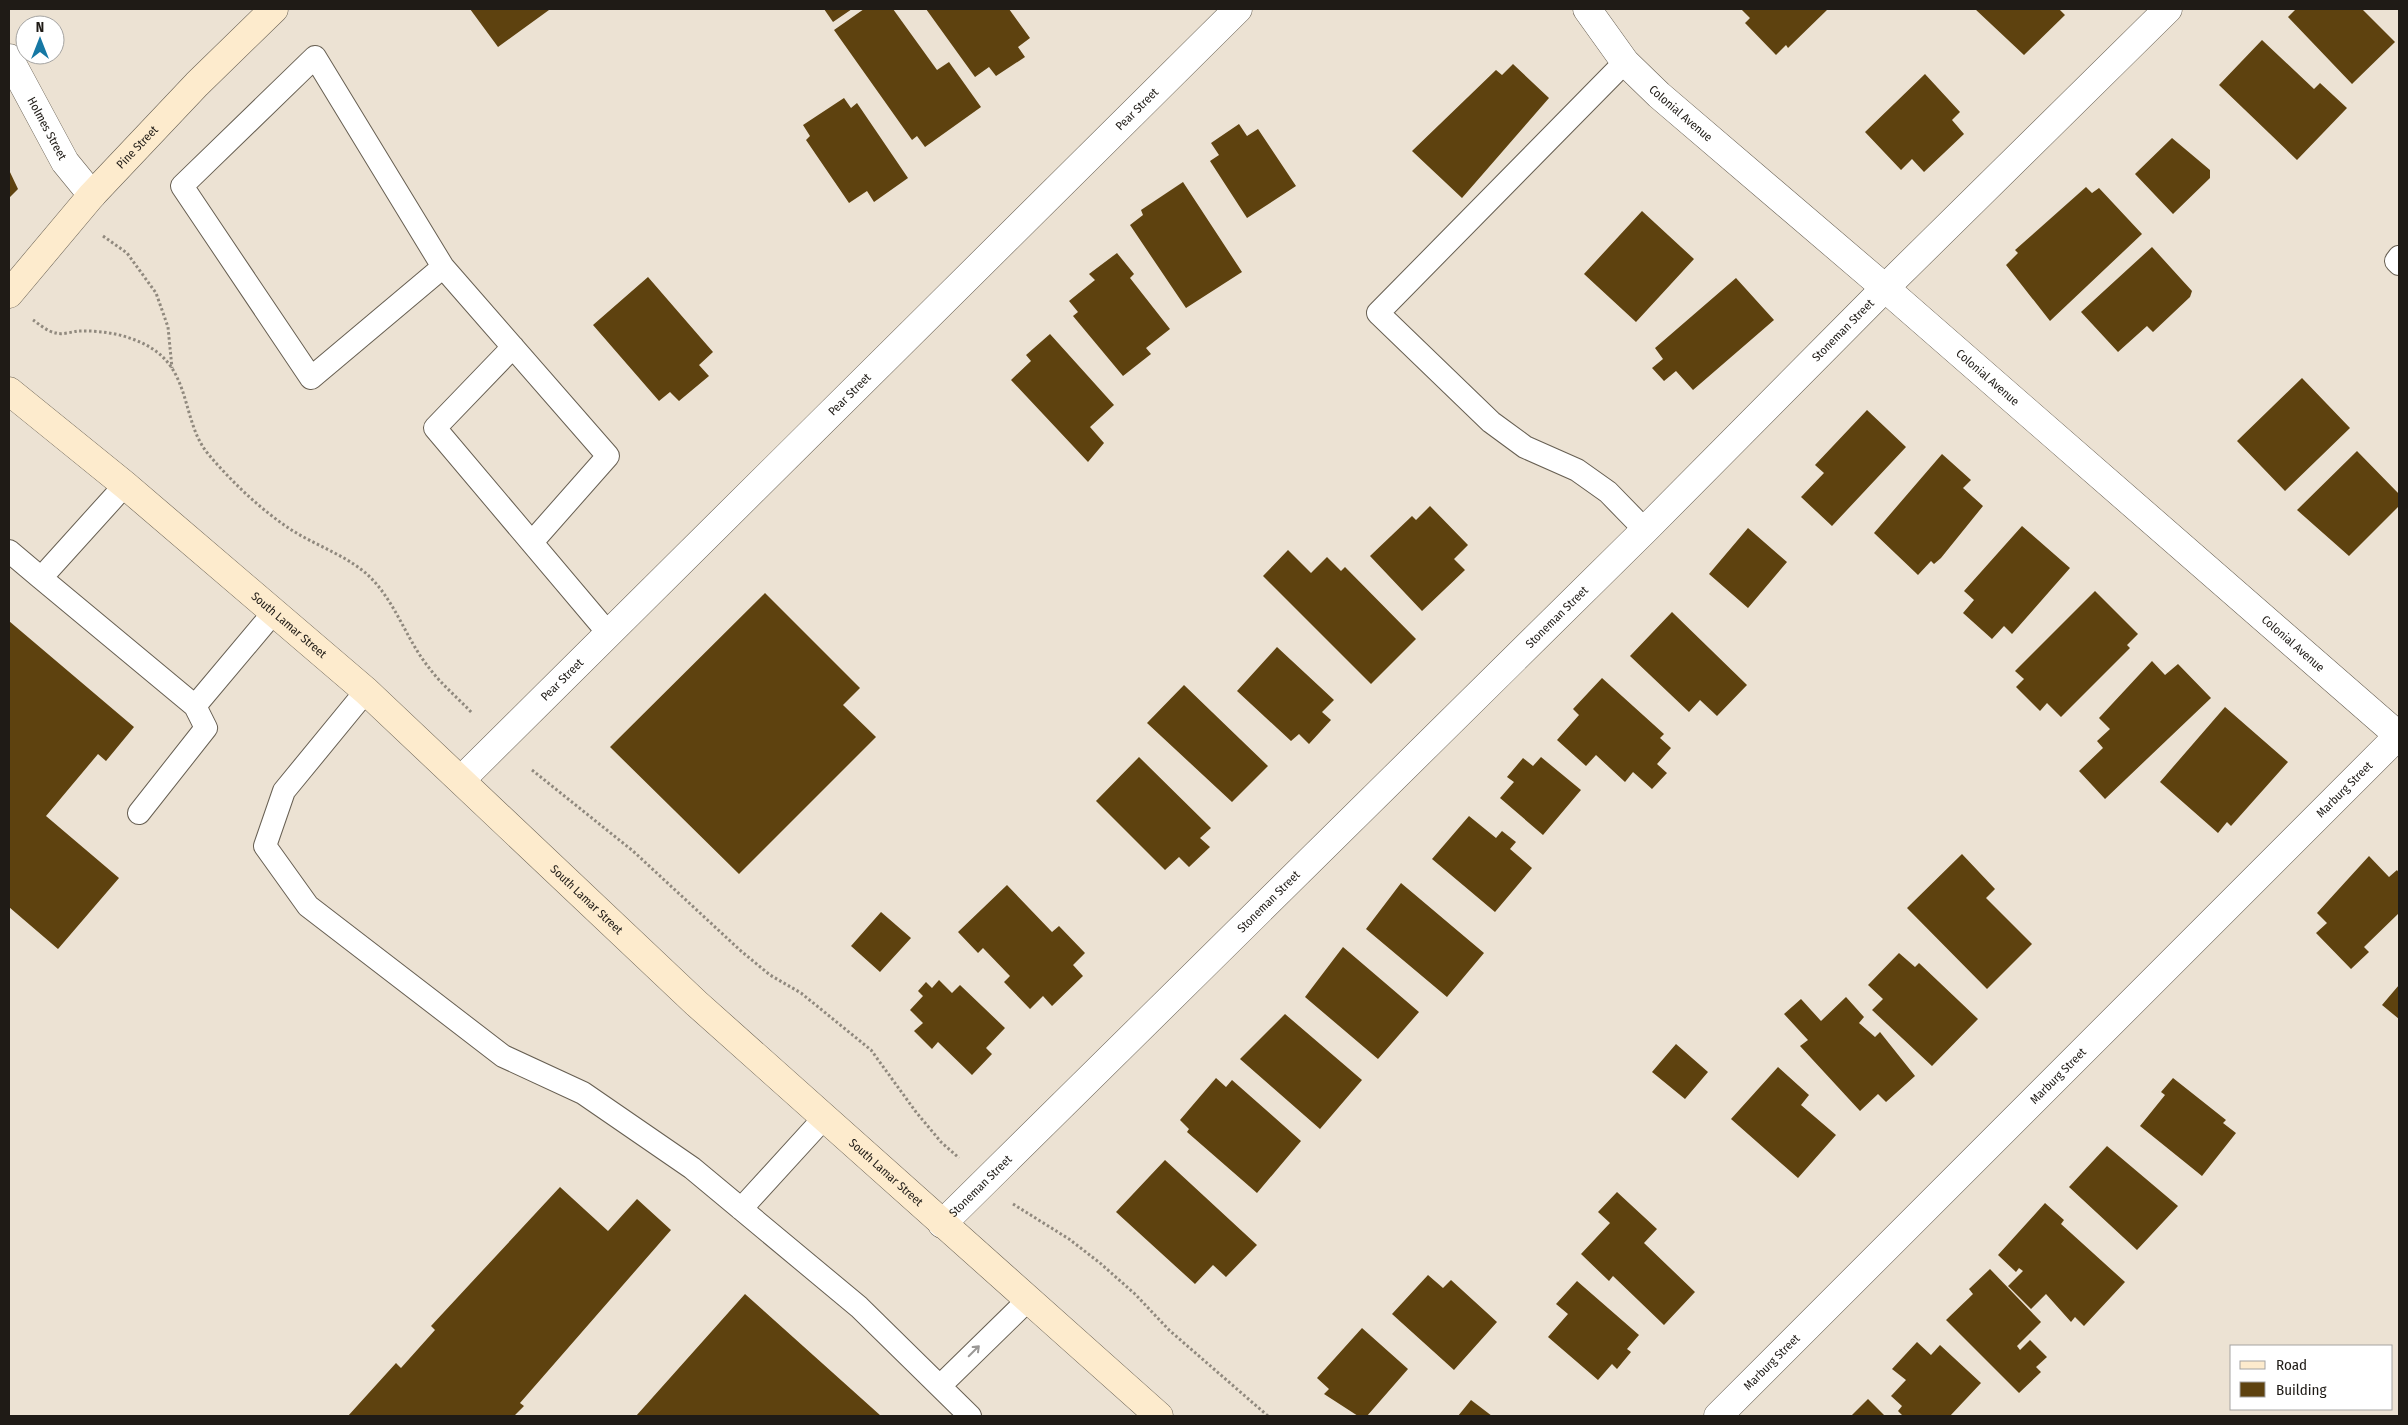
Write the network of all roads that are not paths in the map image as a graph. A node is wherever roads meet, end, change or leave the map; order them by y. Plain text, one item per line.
1 (274, 9) edge
2 (1238, 9) edge
3 (1587, 9) edge
4 (2168, 9) edge
5 (9, 58) edge
6 (1625, 62) junction
7 (92, 195) junction
8 (2399, 257) edge
9 (2399, 264) edge
10 (443, 267) junction
11 (1885, 288) junction
12 (9, 294) edge
13 (513, 347) junction
14 (9, 391) edge
15 (124, 485) junction
16 (1646, 530) junction
17 (533, 541) junction
18 (9, 551) edge
19 (41, 578) junction
20 (274, 612) junction
21 (609, 634) junction
22 (366, 691) junction
23 (195, 706) junction
24 (2399, 736) edge
25 (462, 779) junction
26 (139, 813) dead end
27 (824, 1118) junction
28 (741, 1209) junction
29 (942, 1224) junction
30 (1028, 1301) junction
31 (940, 1386) junction
32 (970, 1416) edge
33 (1159, 1416) edge
34 (1718, 1416) edge

1 - 7 main road, Pine Street
2 - 21 street, Pear Street
3 - 6 street, Colonial Avenue
4 - 11 street, Stoneman Street
5 - 7 street, Holmes Street
6 - 11 street, Colonial Avenue
6 - 16 lane
7 - 12 main road, Pine Street
8 - 9 lane
10 - 10 lane
10 - 13 lane
11 - 16 street, Stoneman Street
11 - 24 street, Colonial Avenue
13 - 17 lane
13 - 17 lane
14 - 15 main road, South Lamar Street
15 - 19 lane
15 - 20 main road, South Lamar Street
16 - 29 street, Stoneman Street
17 - 21 lane
18 - 19 lane
19 - 23 lane
20 - 22 main road, South Lamar Street
20 - 23 lane
21 - 25 street, Pear Street
22 - 25 main road, South Lamar Street
22 - 28 lane
23 - 26 lane
24 - 34 street, Marburg Street
25 - 27 main road, South Lamar Street
27 - 28 lane
27 - 29 main road, South Lamar Street
28 - 31 lane
29 - 30 main road, South Lamar Street
31 -> 30 lane
30 - 33 main road, South Lamar Street
31 - 32 lane

